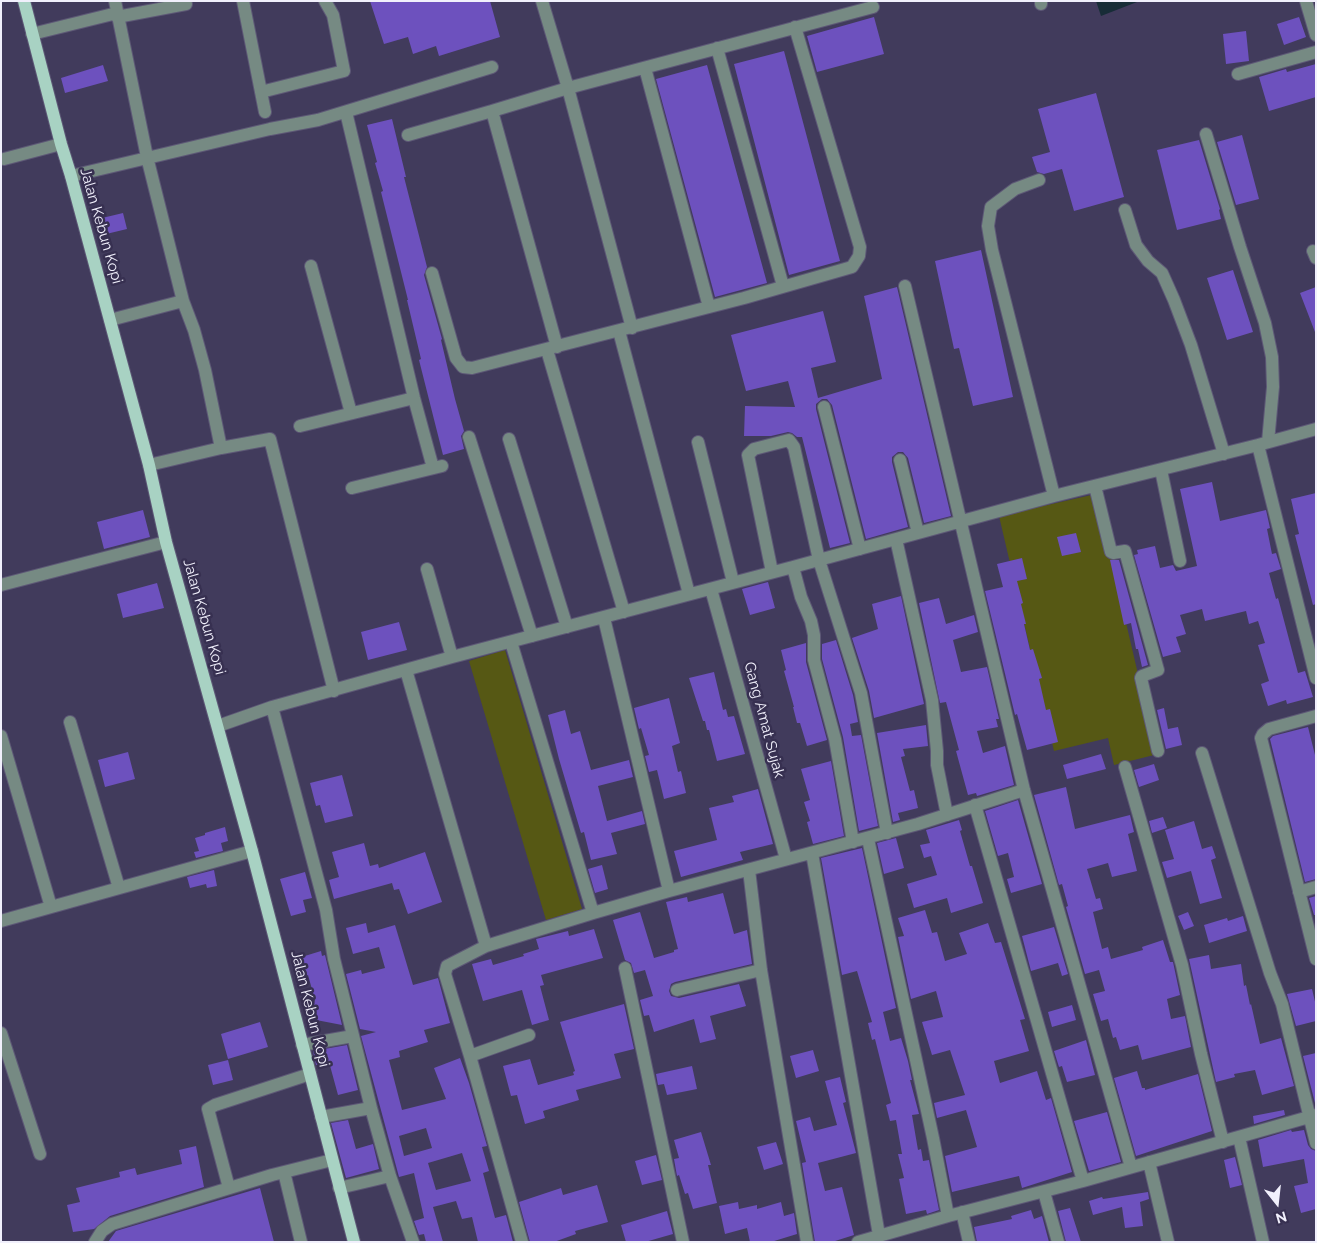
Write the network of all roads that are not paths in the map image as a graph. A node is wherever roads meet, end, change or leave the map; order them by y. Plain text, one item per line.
1 (24, 1) edge
2 (243, 1) edge
3 (325, 1) edge
4 (542, 1) edge
5 (1306, 1) edge
6 (186, 4) dead end
7 (873, 6) dead end
8 (116, 10) edge
9 (795, 27) junction
10 (32, 34) junction
11 (1316, 35) edge
12 (716, 48) junction
13 (1316, 52) edge
14 (492, 67) dead end
15 (645, 68) junction
16 (1238, 74) dead end
17 (568, 88) junction
18 (261, 92) junction
19 (492, 111) junction
20 (265, 112) dead end
21 (346, 112) junction
22 (1206, 134) dead end
23 (408, 135) dead end
24 (60, 144) junction
25 (147, 157) junction
26 (4, 159) dead end
27 (71, 176) junction
28 (1039, 180) dead end
29 (1125, 210) dead end
30 (311, 266) dead end
31 (432, 273) dead end
32 (783, 286) junction
33 (905, 286) dead end
34 (183, 301) junction
35 (709, 307) junction
36 (110, 320) junction
37 (625, 329) junction
38 (552, 348) junction
39 (414, 398) junction
40 (824, 407) dead end
41 (350, 413) junction
42 (300, 426) dead end
43 (1316, 429) edge
44 (469, 436) dead end
45 (509, 439) dead end
46 (698, 442) dead end
47 (1263, 444) junction
48 (221, 448) junction
49 (1224, 454) junction
50 (900, 460) dead end
51 (149, 465) junction
52 (1162, 470) junction
53 (1095, 486) junction
54 (352, 488) dead end
55 (1054, 496) junction
56 (960, 521) junction
57 (918, 533) junction
58 (896, 539) junction
59 (166, 542) junction
60 (860, 549) junction
61 (819, 560) junction
62 (1180, 561) dead end
63 (793, 567) junction
64 (427, 568) dead end
65 (772, 572) junction
66 (733, 582) junction
67 (1, 585) edge
68 (712, 589) junction
69 (689, 594) junction
70 (624, 612) junction
71 (604, 618) junction
72 (567, 627) junction
73 (532, 636) junction
74 (511, 642) junction
75 (452, 657) junction
76 (406, 670) junction
77 (1316, 678) edge
78 (334, 690) junction
79 (272, 707) junction
80 (1316, 716) edge
81 (70, 722) dead end
82 (218, 726) junction
83 (1, 736) edge
84 (1158, 751) dead end
85 (1202, 753) dead end
86 (1125, 767) dead end
87 (1024, 790) junction
88 (975, 806) junction
89 (947, 815) junction
90 (887, 833) junction
91 (868, 838) junction
92 (853, 842) junction
93 (252, 851) junction
94 (812, 852) junction
95 (786, 859) junction
96 (750, 870) junction
97 (1316, 887) edge
98 (119, 888) junction
99 (669, 890) junction
100 (1298, 892) junction
101 (51, 907) junction
102 (593, 913) junction
103 (1, 921) edge
104 (486, 946) junction
105 (1316, 959) edge
106 (624, 968) dead end
107 (761, 970) junction
108 (677, 990) dead end
109 (1, 1033) edge
110 (529, 1035) dead end
111 (353, 1036) junction
112 (302, 1045) junction
113 (470, 1056) junction
114 (310, 1074) junction
115 (371, 1108) junction
116 (1313, 1116) edge
117 (321, 1117) junction
118 (1239, 1137) junction
119 (1223, 1142) junction
120 (1316, 1143) edge
121 (40, 1154) dead end
122 (332, 1160) junction
123 (1149, 1162) junction
124 (1131, 1167) junction
125 (284, 1172) junction
126 (390, 1176) junction
127 (1083, 1181) junction
128 (230, 1188) junction
129 (339, 1188) junction
130 (1044, 1192) junction
131 (962, 1212) junction
132 (948, 1216) junction
133 (879, 1235) junction
134 (895, 1236) edge
135 (95, 1242) edge
136 (300, 1242) edge
137 (354, 1242) edge
138 (413, 1242) edge
139 (522, 1242) edge
140 (683, 1242) edge
141 (807, 1242) edge
142 (858, 1242) edge
143 (969, 1242) edge
144 (1058, 1242) edge
145 (1168, 1242) edge
146 (1263, 1242) edge

1 - 10 main road, Jalan Kebun Kopi
2 - 18 street
3 - 18 street
4 - 17 street
5 - 11 street
6 - 8 street
7 - 9 street
8 - 10 street
8 - 25 street
9 - 12 street
9 - 32 street
10 - 24 main road, Jalan Kebun Kopi
12 - 15 street
12 - 32 street
13 - 16 street
14 - 21 street
15 - 17 street
15 - 35 street
17 - 19 street
17 - 37 street
18 - 20 street
19 - 23 street
19 - 38 street
21 - 25 street
21 - 39 street
22 - 47 street
24 - 26 street
24 - 27 main road, Jalan Kebun Kopi
25 - 27 street
25 - 34 street
27 - 36 main road, Jalan Kebun Kopi
28 - 55 street
29 - 49 street
30 - 41 street
31 - 38 street
32 - 35 street
33 - 56 street
34 - 36 street
34 - 48 street
35 - 37 street
36 - 51 main road, Jalan Kebun Kopi
37 - 38 street
37 - 69 street
38 - 70 street
39 - 41 street
39 - 54 street
40 - 60 street
41 - 42 street
43 - 47 street
44 - 73 street
45 - 72 street
46 - 66 street
47 - 49 street
47 - 77 street
48 - 51 street
48 - 78 street
49 - 52 street
50 - 57 street
51 - 59 main road, Jalan Kebun Kopi
52 - 53 street
52 - 62 street
53 - 55 street
53 - 84 street
55 - 56 street
56 - 57 street
56 - 87 street
57 - 58 street
58 - 60 street
58 - 89 street
59 - 67 street
59 - 82 main road, Jalan Kebun Kopi
60 - 61 street
61 - 63 street
61 - 65 street
61 - 90 street
63 - 65 street
63 - 92 street
64 - 75 street
65 - 66 street
66 - 68 street
68 - 69 street
68 - 95 street, Gang Amat Sujak
69 - 70 street
70 - 71 street
71 - 72 street
71 - 99 street
72 - 73 street
73 - 74 street
74 - 75 street
74 - 102 street
75 - 76 street
76 - 78 street
76 - 104 street
78 - 79 street
79 - 82 street
79 - 111 street
80 - 100 street
81 - 98 street
82 - 93 main road, Jalan Kebun Kopi
83 - 101 street
85 - 116 street
86 - 119 street
87 - 88 street
87 - 124 street
88 - 89 street
88 - 127 street
89 - 90 street
90 - 91 street
91 - 92 street
91 - 132 street
92 - 94 street
93 - 98 street
93 - 112 main road, Jalan Kebun Kopi
94 - 95 street
94 - 133 street
95 - 96 street
96 - 99 street
96 - 107 street
97 - 100 street
98 - 101 street
99 - 102 street
100 - 105 street
101 - 103 street
102 - 104 street
104 - 113 street
106 - 140 street
107 - 108 street
107 - 141 street
109 - 121 street
110 - 113 street
111 - 112 street
111 - 115 street
112 - 114 main road, Jalan Kebun Kopi
113 - 139 street
114 - 117 main road, Jalan Kebun Kopi
114 - 128 street
115 - 117 street
115 - 126 street
116 - 118 street
116 - 120 street
117 - 122 main road, Jalan Kebun Kopi
118 - 119 street
118 - 146 street
119 - 123 street
122 - 125 street
122 - 129 main road, Jalan Kebun Kopi
123 - 124 street
123 - 145 street
124 - 127 street
125 - 128 street
125 - 136 street
126 - 129 street
126 - 138 street
127 - 130 street
128 - 135 street
129 - 137 main road, Jalan Kebun Kopi
130 - 131 street
130 - 144 street
131 - 132 street
131 - 143 street
132 - 134 street
133 - 134 street
133 - 142 street

